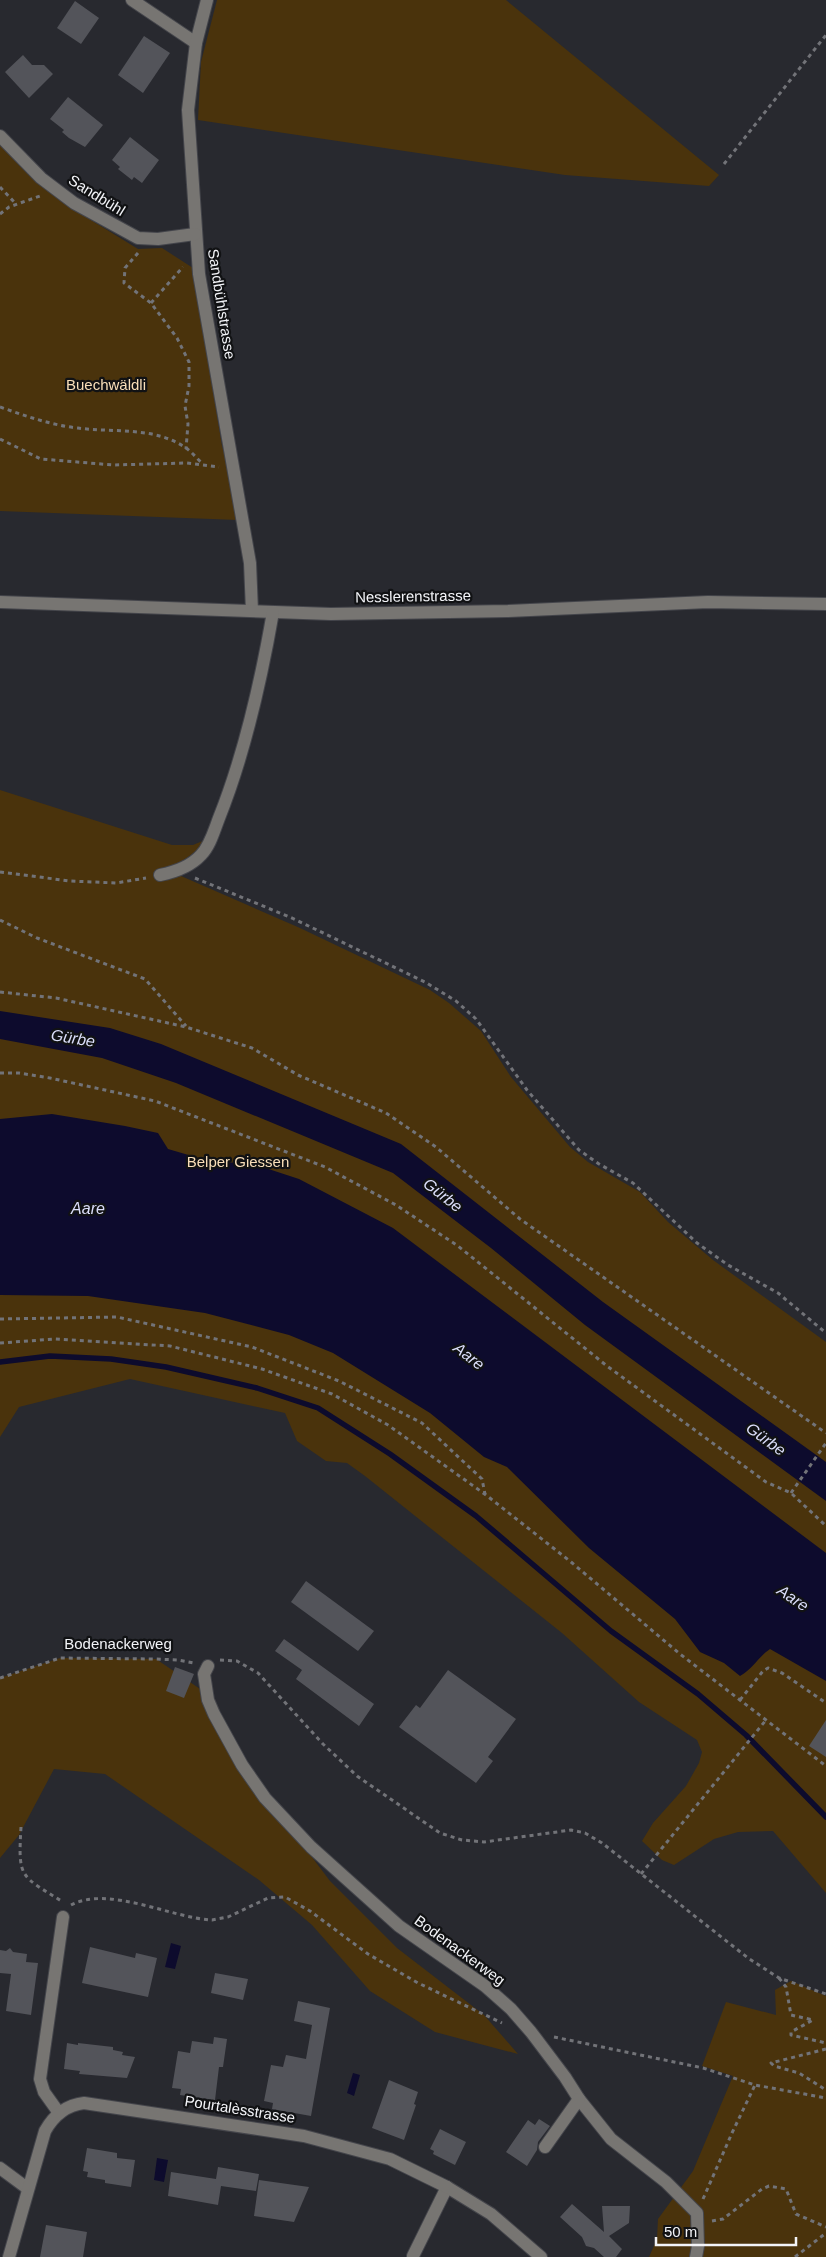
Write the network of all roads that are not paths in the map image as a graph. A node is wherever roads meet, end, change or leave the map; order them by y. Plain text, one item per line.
1 (132, 0) edge
2 (207, 0) edge
3 (196, 43) junction
4 (0, 136) edge
5 (195, 234) junction
6 (0, 602) edge
7 (826, 604) edge
8 (252, 611) junction
9 (273, 612) junction
10 (160, 875) road end
11 (208, 1666) road end
12 (63, 1917) dead end
13 (579, 2099) junction
14 (59, 2113) junction
15 (544, 2147) dead end
16 (0, 2168) edge
17 (447, 2187) junction
18 (27, 2188) junction
19 (413, 2256) edge
20 (9, 2257) edge
21 (541, 2257) edge
22 (696, 2257) edge

1 - 3 street
2 - 3 street, Sandbühlstrasse
3 - 5 street, Sandbühlstrasse
4 - 5 street, Sandbühl
5 - 8 street, Sandbühlstrasse
6 - 8 street, Nesslerenstrasse
7 - 9 street, Nesslerenstrasse
8 - 9 street, Nesslerenstrasse
9 - 10 street
11 - 13 street, Bodenackerweg
12 - 14 street
13 - 15 street
13 - 22 street, Bodenackerweg
14 - 17 street, Pourtalèsstrasse
14 - 18 street
16 - 18 street
17 - 19 street
17 - 21 street, Pourtalèsstrasse
18 - 20 street

